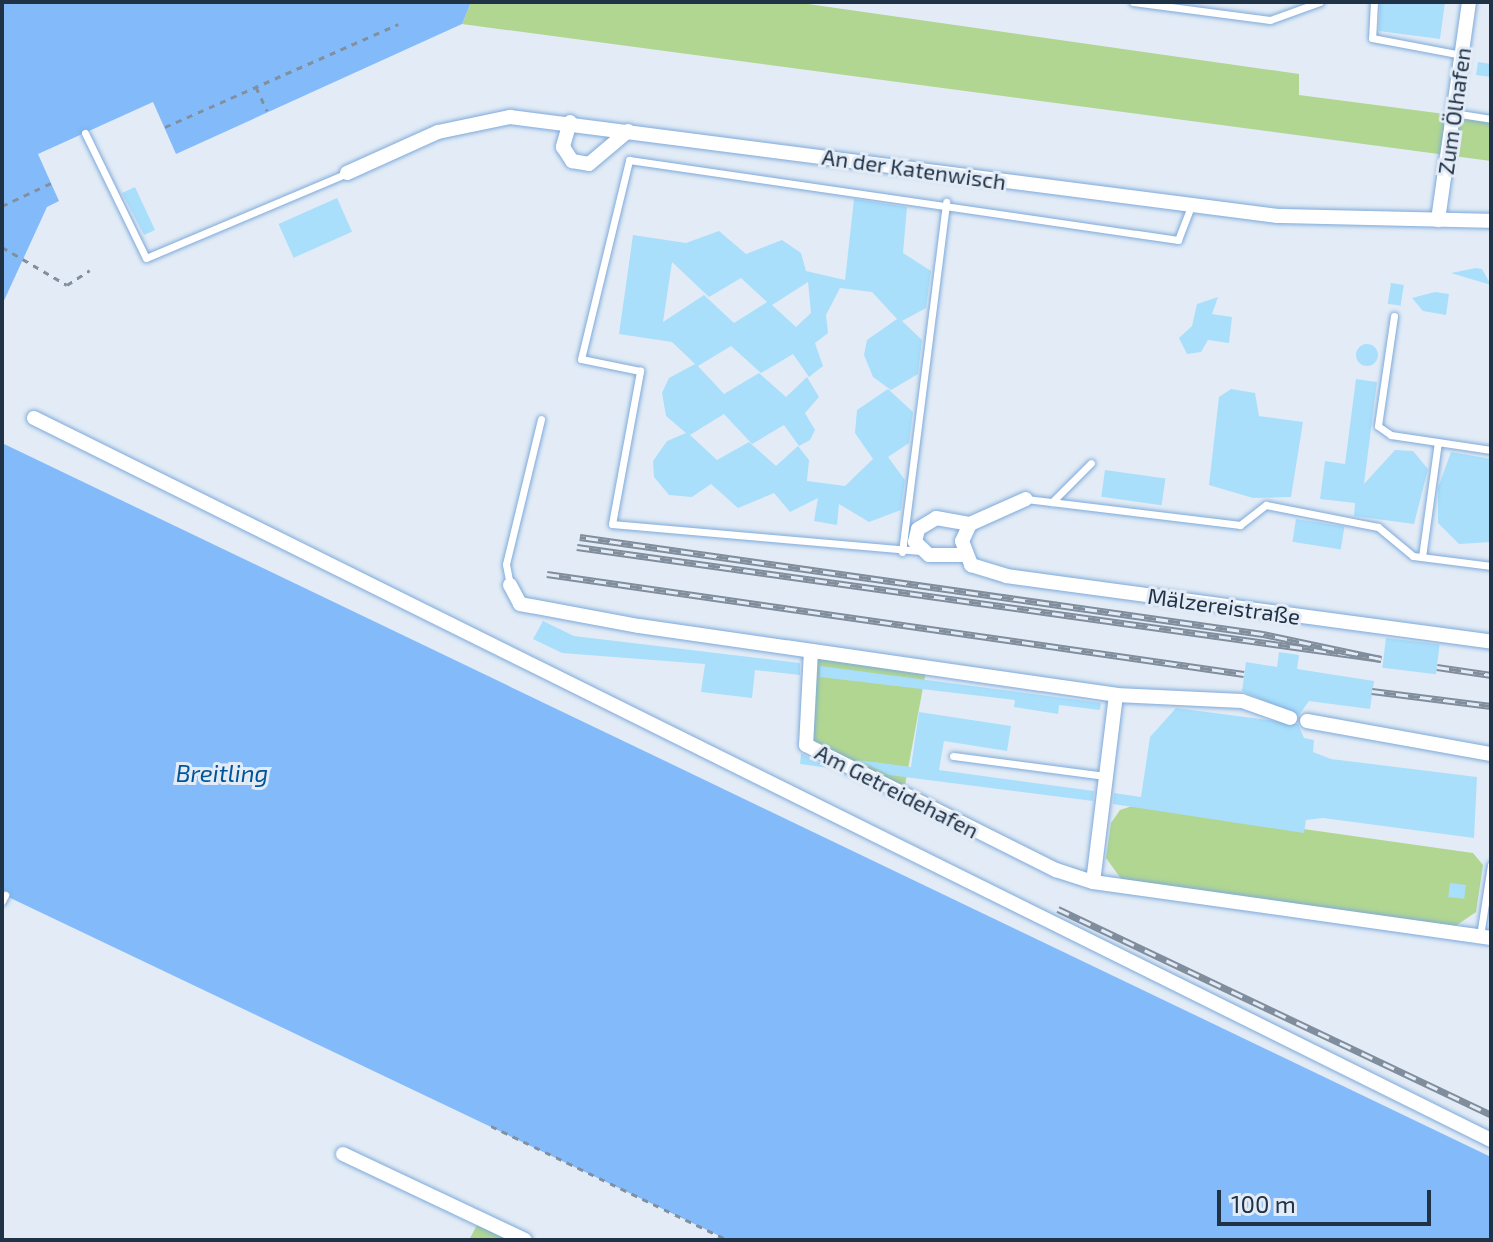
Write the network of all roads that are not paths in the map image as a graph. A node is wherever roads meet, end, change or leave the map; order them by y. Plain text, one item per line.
1 (1133, 2) edge
2 (1320, 2) edge
3 (1374, 2) edge
4 (1469, 2) edge
5 (1462, 55) junction
6 (1454, 113) junction
7 (1491, 119) edge
8 (570, 122) junction
9 (628, 131) junction
10 (85, 133) dead end
11 (347, 173) joint
12 (946, 202) junction
13 (1191, 206) junction
14 (1438, 220) junction
15 (1491, 221) edge
16 (1394, 316) dead end
17 (34, 418) dead end
18 (541, 419) dead end
19 (1438, 442) junction
20 (1491, 450) edge
21 (1091, 463) dead end
22 (1026, 499) joint
23 (1052, 502) junction
24 (970, 524) junction
25 (920, 551) junction
26 (902, 552) junction
27 (965, 555) junction
28 (1422, 557) junction
29 (1491, 566) edge
30 (510, 585) joint
31 (1491, 642) edge
32 (811, 651) junction
33 (1116, 695) junction
34 (1290, 718) dead end
35 (1307, 721) dead end
36 (1491, 754) edge
37 (953, 756) dead end
38 (1104, 776) junction
39 (1491, 865) edge
40 (1093, 882) junction
41 (1485, 937) edge
42 (1491, 1140) edge
43 (343, 1154) dead end
44 (525, 1240) edge

1 - 2 lane
3 - 5 lane
4 - 5 street, Zum Ölhafen
5 - 6 street, Zum Ölhafen
6 - 7 lane
6 - 14 street, Zum Ölhafen
8 - 9 street, An der Katenwisch
8 - 9 street
8 - 11 street, An der Katenwisch
9 - 13 street, An der Katenwisch
10 - 11 lane
12 - 13 lane
12 - 26 lane
12 - 26 lane
13 - 14 street, An der Katenwisch
14 - 15 street, An der Katenwisch
16 - 19 lane
17 - 42 street
18 - 30 lane
19 - 20 lane
19 - 28 lane
21 - 23 lane
22 - 23 lane
22 - 24 street
23 - 28 lane
24 - 25 street
24 - 27 street
25 - 26 lane
25 - 27 street, Mälzereistraße
27 - 31 street, Mälzereistraße
28 - 29 lane
30 - 32 street
32 - 33 street
32 - 40 street, Am Getreidehafen
33 - 34 street
33 - 38 street
35 - 36 street
37 - 38 lane
38 - 40 street
39 - 41 lane, Am Getreidehafen
40 - 41 street, Am Getreidehafen
43 - 44 street

